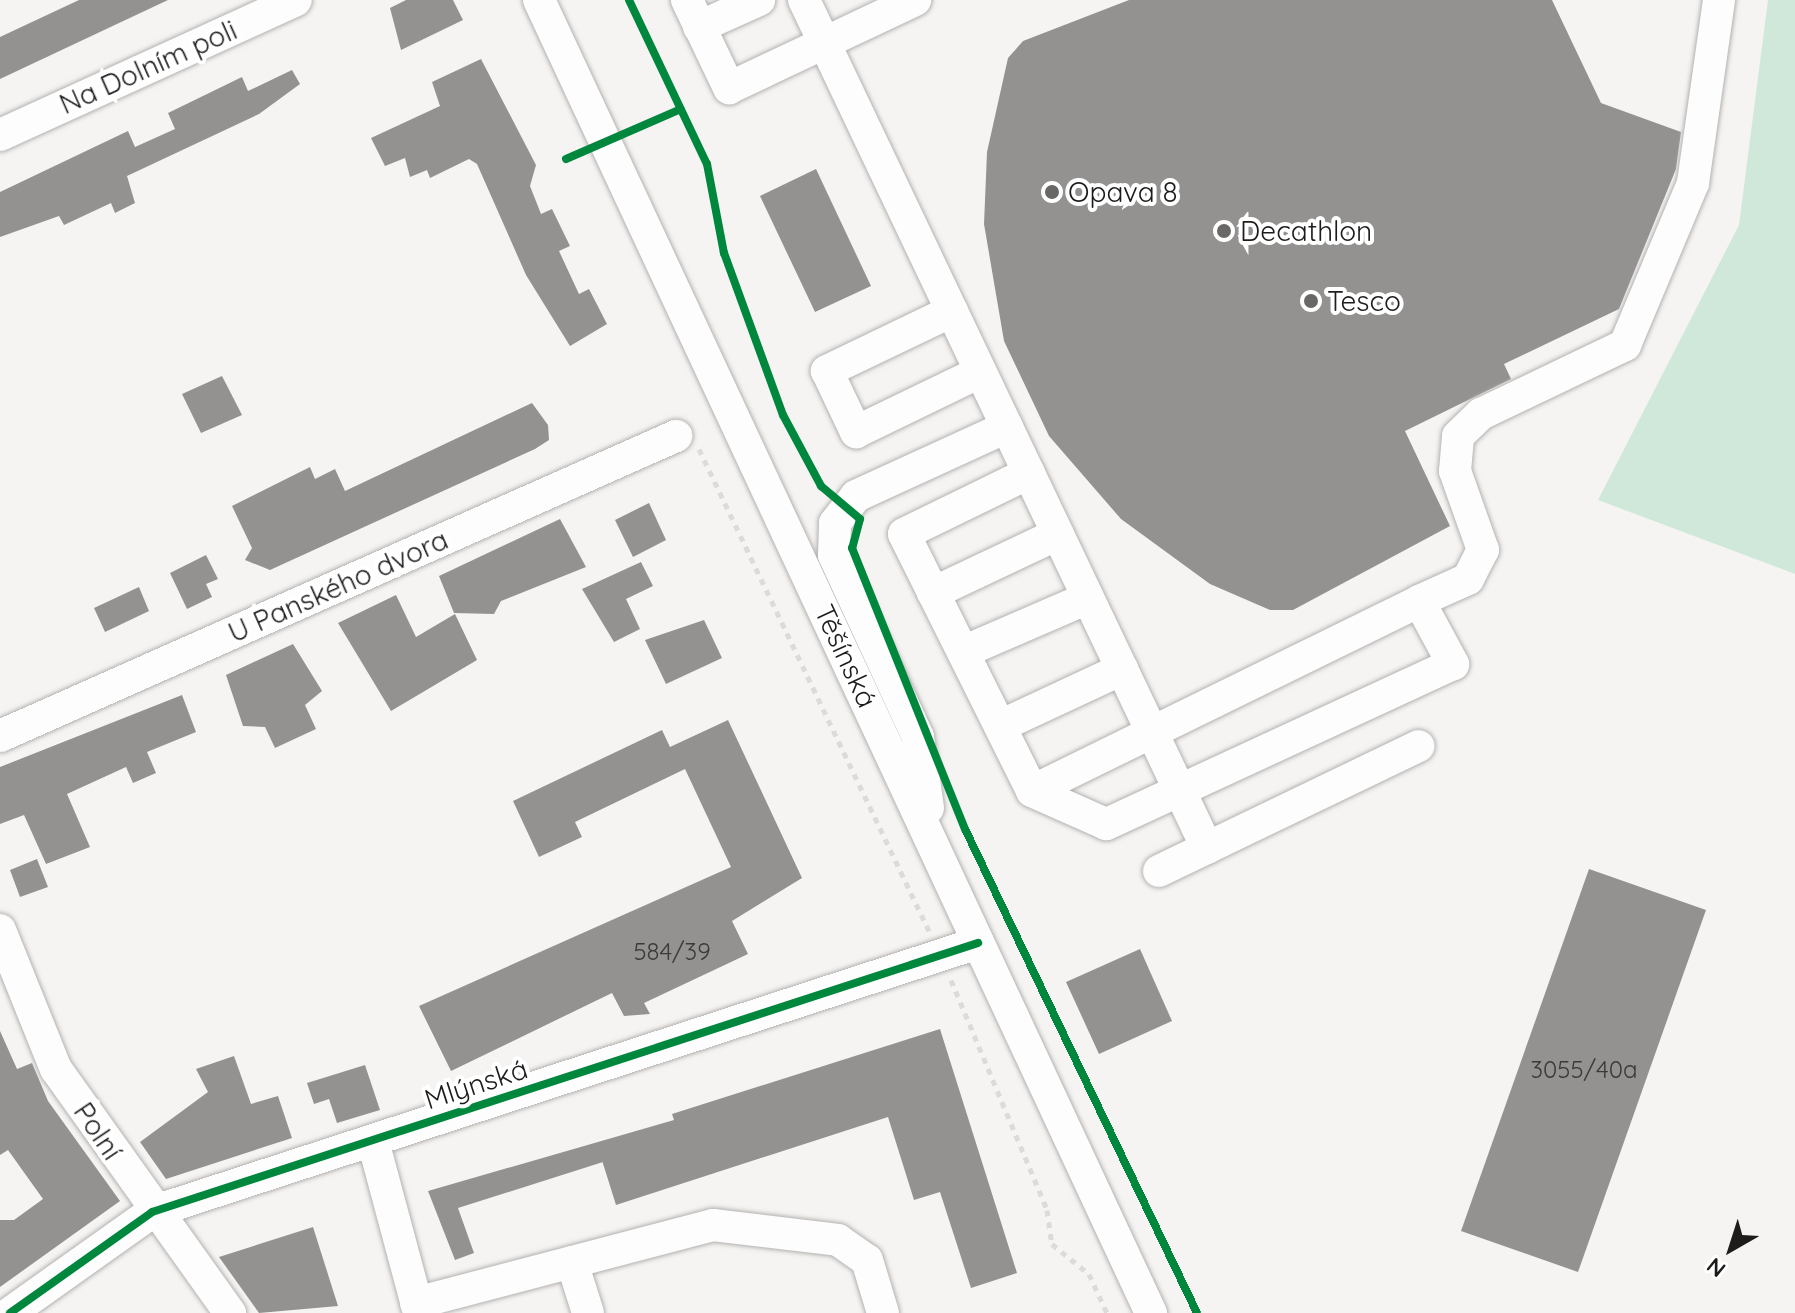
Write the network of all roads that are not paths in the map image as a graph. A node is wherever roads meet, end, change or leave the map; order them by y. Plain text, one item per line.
1 (296, 0) edge
2 (539, 0) edge
3 (759, 0) edge
4 (804, 0) edge
5 (915, 0) edge
6 (1719, 0) edge
7 (693, 13) edge
8 (824, 43) junction
9 (0, 135) edge
10 (952, 311) junction
11 (980, 372) junction
12 (1007, 427) junction
13 (685, 438) road end
14 (1029, 473) junction
15 (1058, 534) junction
16 (933, 593) junction
17 (1088, 598) junction
18 (1419, 601) junction
19 (963, 652) junction
20 (1122, 669) junction
21 (1000, 726) junction
22 (1151, 731) junction
23 (0, 736) edge
24 (1419, 746) dead end
25 (1032, 791) junction
26 (1180, 791) junction
27 (933, 842) junction
28 (1207, 848) junction
29 (1159, 871) dead end
30 (0, 930) edge
31 (978, 943) junction
32 (373, 1141) junction
33 (152, 1212) junction
34 (572, 1262) junction
35 (417, 1308) edge
36 (10, 1313) edge
37 (230, 1313) edge
38 (588, 1313) edge
39 (883, 1313) edge
40 (1151, 1313) edge

1 - 9 street, Na Dolním poli
2 - 27 street, Těšínská
3 - 7 street
4 - 8 street
5 - 8 street
6 - 18 street
7 - 8 street
8 - 10 street
10 - 11 street
10 - 11 street
11 - 12 street
12 - 14 street
12 - 27 street
13 - 23 street, U Panského dvora
14 - 15 street
14 - 16 street
15 - 16 street
15 - 17 street
16 - 19 street
17 - 19 street
17 - 20 street
18 - 22 street
18 - 26 street
19 - 21 street
20 - 21 street
20 - 22 street
21 - 25 street
22 - 25 street
22 - 26 street
24 - 28 street
25 - 26 street
26 - 28 street
27 - 31 street, Těšínská
28 - 29 street
30 - 33 street, Polní
31 - 32 street, Mlýnská
31 - 40 street, Těšínská
32 - 33 street, Mlýnská
32 - 35 street
33 - 36 street, Mlýnská
33 - 37 street, Polní
34 - 35 street
34 - 38 street
34 - 39 street

